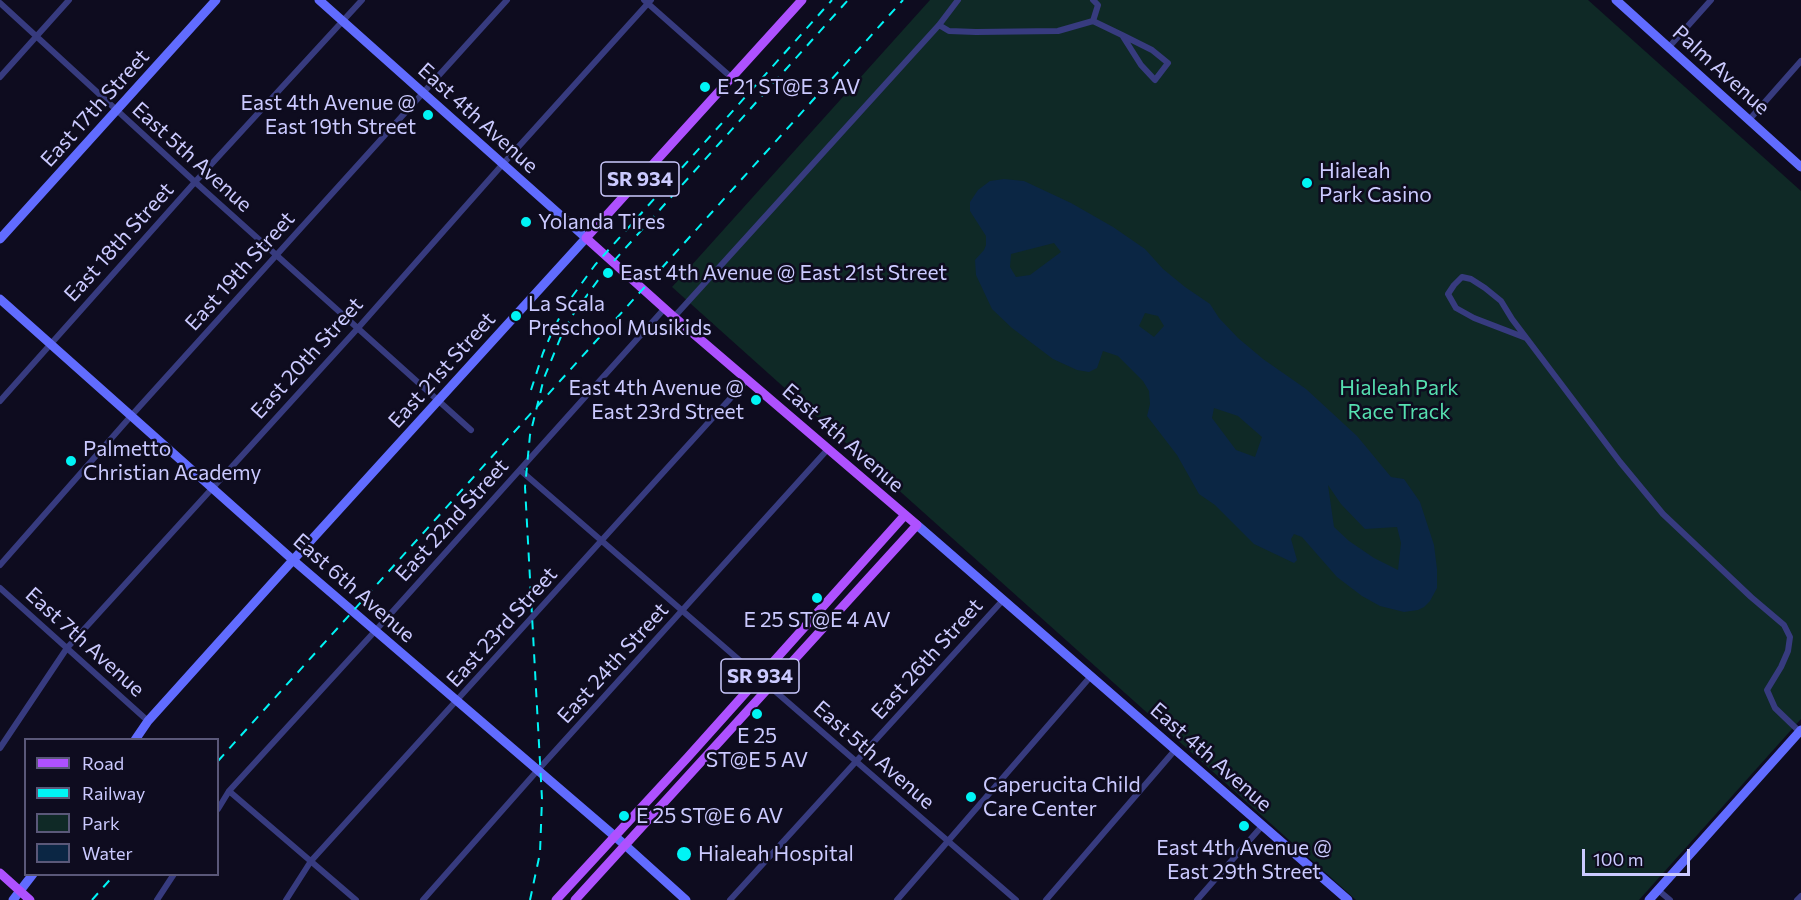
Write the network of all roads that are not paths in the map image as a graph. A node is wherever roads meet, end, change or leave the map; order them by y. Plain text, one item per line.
1 (69, 0) edge
2 (216, 0) edge
3 (319, 0) edge
4 (362, 0) edge
5 (507, 0) edge
6 (802, 0) edge
7 (958, 0) edge
8 (1093, 0) edge
9 (1616, 0) edge
10 (1711, 0) edge
11 (648, 1) edge
12 (0, 3) edge
13 (343, 21) junction
14 (1093, 21) junction
15 (939, 25) junction
16 (1122, 35) junction
17 (37, 36) junction
18 (1669, 47) junction
19 (1801, 61) edge
20 (0, 77) edge
21 (732, 78) junction
22 (423, 93) junction
23 (117, 111) junction
24 (1749, 120) junction
25 (502, 165) junction
26 (1801, 167) edge
27 (195, 182) junction
28 (586, 238) junction
29 (0, 239) edge
30 (276, 255) junction
31 (0, 299) edge
32 (665, 308) junction
33 (674, 316) junction
34 (358, 328) junction
35 (1526, 338) junction
36 (50, 345) junction
37 (747, 380) junction
38 (0, 401) edge
39 (439, 401) junction
40 (130, 416) junction
41 (471, 430) dead end
42 (828, 449) junction
43 (520, 470) junction
44 (212, 488) junction
45 (905, 515) junction
46 (916, 525) junction
47 (601, 541) junction
48 (293, 560) junction
49 (0, 565) edge
50 (0, 588) edge
51 (1003, 600) junction
52 (683, 610) junction
53 (376, 630) junction
54 (67, 648) junction
55 (760, 676) junction
56 (1091, 676) junction
57 (771, 686) junction
58 (458, 701) junction
59 (148, 721) junction
60 (1801, 732) edge
61 (136, 738) edge
62 (0, 747) edge
63 (1175, 750) junction
64 (856, 762) junction
65 (537, 771) junction
66 (229, 791) junction
67 (219, 807) edge
68 (1262, 826) junction
69 (615, 836) junction
70 (948, 841) junction
71 (625, 845) junction
72 (311, 861) junction
73 (0, 873) edge
74 (32, 876) edge
75 (173, 876) edge
76 (1658, 890) junction
77 (20, 892) junction
78 (1801, 896) edge
79 (13, 900) edge
80 (30, 900) edge
81 (157, 900) edge
82 (286, 900) edge
83 (356, 900) edge
84 (423, 900) edge
85 (556, 900) edge
86 (575, 900) edge
87 (686, 900) edge
88 (729, 900) edge
89 (897, 900) edge
90 (1016, 900) edge
91 (1046, 900) edge
92 (1197, 900) edge
93 (1348, 900) edge
94 (1649, 900) edge
95 (1670, 900) edge
96 (1797, 900) edge

1 - 17 street
2 - 23 main road, East 17th Street
3 - 13 main road, East 4th Avenue
4 - 13 street, East 18th Street
5 - 22 street, East 19th Street
6 - 21 main road, East 21st Street / SR 934
7 - 15 street
8 - 14 street
9 - 18 main road, Palm Avenue
10 - 18 street
11 - 21 street
11 - 25 street, East 20th Street
12 - 17 street, East 5th Avenue
13 - 22 main road, East 4th Avenue
13 - 27 street, East 18th Street
14 - 15 street
14 - 16 street
15 - 33 street
16 - 16 street
17 - 20 street
17 - 23 street, East 5th Avenue
18 - 24 main road, Palm Avenue
19 - 24 street
21 - 28 main road, East 21st Street / SR 934
22 - 25 main road, East 4th Avenue
22 - 30 street, East 19th Street
23 - 27 street, East 5th Avenue
23 - 29 main road, East 17th Street
24 - 26 main road, Palm Avenue
25 - 28 main road, East 4th Avenue
25 - 34 street, East 20th Street
27 - 30 street, East 5th Avenue
27 - 36 street, East 18th Street
28 - 32 main road, East 4th Avenue
28 - 39 main road, East 21st Street
30 - 34 street, East 5th Avenue
30 - 40 street, East 19th Street
31 - 36 main road, East 6th Avenue
32 - 33 main road, East 4th Avenue
32 - 43 street, East 22nd Street
33 - 37 main road, East 4th Avenue
34 - 39 street, East 5th Avenue
34 - 44 street, East 20th Street
35 - 35 street
35 - 60 street
36 - 38 street, East 18th Street
36 - 40 main road, East 6th Avenue
37 - 42 main road, East 4th Avenue
37 - 47 street, East 23rd Street
39 - 41 street, East 5th Avenue
39 - 48 main road, East 21st Street
40 - 44 main road, East 6th Avenue
40 - 49 street, East 19th Street
42 - 45 main road, East 4th Avenue
42 - 52 street, East 24th Street
43 - 47 street, East 5th Avenue
43 - 53 street, East 22nd Street
44 - 48 main road, East 6th Avenue
44 - 54 street, East 20th Street
45 - 46 main road, East 4th Avenue
45 - 55 main road, SR 934
46 - 51 main road, East 4th Avenue
46 - 57 main road, SR 934
47 - 52 street, East 5th Avenue
47 - 58 street, East 23rd Street
48 - 53 main road, East 6th Avenue
48 - 59 main road, East 21st Street
50 - 54 street, East 7th Avenue
51 - 56 main road, East 4th Avenue
51 - 64 street, East 26th Street
52 - 55 street, East 5th Avenue
52 - 65 street, East 24th Street
53 - 58 main road, East 6th Avenue
53 - 66 street, East 22nd Street
54 - 59 street, East 7th Avenue
54 - 62 street, East 20th Street
55 - 57 street, East 5th Avenue
55 - 69 main road, SR 934
56 - 63 main road, East 4th Avenue
56 - 70 street
57 - 64 street, East 5th Avenue
57 - 71 main road, SR 934
58 - 65 main road, East 6th Avenue
58 - 72 street, East 23rd Street
59 - 61 main road, East 21st Street
60 - 76 main road
63 - 68 main road, East 4th Avenue
63 - 91 street
64 - 70 street, East 5th Avenue
64 - 88 street, East 26th Street
65 - 69 main road, East 6th Avenue
65 - 84 street, East 24th Street
66 - 67 street, East 22nd Street
66 - 72 street
68 - 92 street
68 - 93 main road, East 4th Avenue
69 - 71 main road, East 6th Avenue
69 - 85 main road, SR 934
70 - 89 street
70 - 90 street, East 5th Avenue
71 - 86 main road, SR 934
71 - 87 main road, East 6th Avenue
72 - 82 street, East 23rd Street
72 - 83 street
73 - 77 main road
74 - 77 main road
75 - 81 street
76 - 94 main road
76 - 95 street
77 - 79 main road
77 - 80 main road
78 - 96 street

